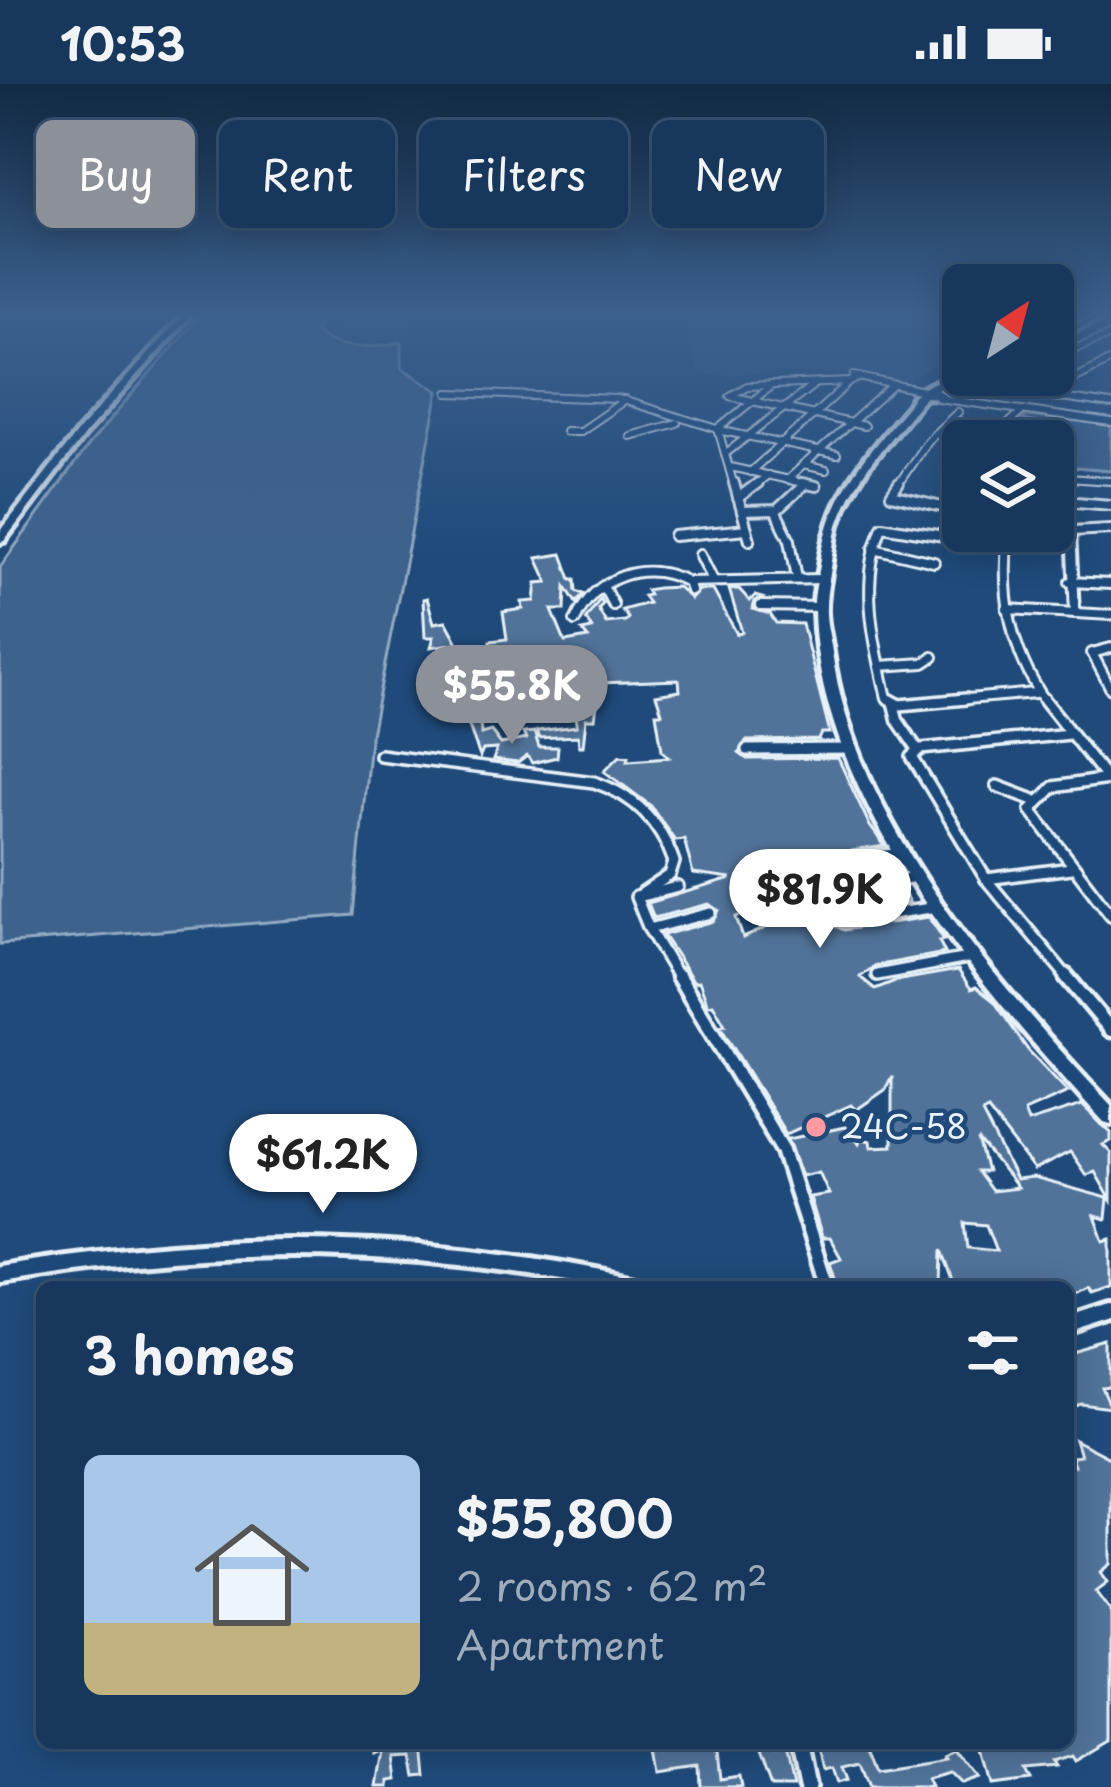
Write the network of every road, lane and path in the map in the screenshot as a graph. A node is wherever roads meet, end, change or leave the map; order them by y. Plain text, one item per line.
1 (113, 395) edge
2 (511, 395) edge
3 (731, 395) edge
4 (760, 395) edge
5 (801, 395) edge
6 (841, 395) edge
7 (883, 395) edge
8 (931, 395) edge
9 (933, 395) edge
10 (1041, 396) edge
11 (625, 400) junction
12 (751, 403) junction
13 (1107, 405) edge
14 (784, 410) junction
15 (958, 412) dead end
16 (1021, 412) junction
17 (816, 416) junction
18 (950, 419) joint
19 (955, 420) edge
20 (1013, 420) edge
21 (680, 422) junction
22 (1100, 422) junction
23 (850, 423) junction
24 (1111, 423) edge
25 (864, 426) dead end
26 (942, 428) edge
27 (718, 429) junction
28 (565, 431) dead end
29 (630, 436) dead end
30 (751, 436) junction
31 (783, 444) junction
32 (819, 451) junction
33 (725, 454) junction
34 (837, 455) dead end
35 (803, 465) junction
36 (730, 467) junction
37 (826, 470) dead end
38 (750, 472) junction
39 (768, 476) junction
40 (1074, 478) edge
41 (787, 480) junction
42 (1111, 481) edge
43 (805, 484) junction
44 (816, 486) dead end
45 (738, 498) junction
46 (1074, 502) edge
47 (1111, 505) edge
48 (942, 507) edge
49 (775, 510) junction
50 (742, 511) junction
51 (1111, 529) edge
52 (747, 530) junction
53 (942, 534) edge
54 (674, 536) dead end
55 (0, 539) edge
56 (750, 540) dead end
57 (874, 548) junction
58 (1005, 552) edge
59 (700, 554) dead end
60 (934, 562) dead end
61 (797, 578) junction
62 (821, 579) junction
63 (713, 580) junction
64 (1070, 582) junction
65 (1111, 584) edge
66 (604, 588) junction
67 (613, 605) dead end
68 (761, 606) dead end
69 (819, 607) junction
70 (1007, 609) junction
71 (1076, 613) junction
72 (1111, 615) edge
73 (574, 621) dead end
74 (1111, 648) edge
75 (933, 657) dead end
76 (880, 666) junction
77 (1111, 688) edge
78 (1036, 693) junction
79 (893, 703) junction
80 (1069, 734) junction
81 (850, 749) junction
82 (747, 750) dead end
83 (918, 750) junction
84 (380, 755) dead end
85 (1109, 778) edge
86 (997, 786) dead end
87 (1034, 800) junction
88 (902, 853) junction
89 (855, 859) dead end
90 (1071, 868) junction
91 (918, 878) junction
92 (986, 879) junction
93 (873, 883) dead end
94 (678, 886) dead end
95 (643, 893) junction
96 (938, 907) junction
97 (1109, 910) edge
98 (711, 913) dead end
99 (843, 921) dead end
100 (650, 929) junction
101 (973, 957) junction
102 (877, 975) dead end
103 (1111, 1030) edge
104 (1111, 1117) edge
105 (0, 1274) edge
106 (598, 1281) edge
107 (825, 1281) edge
108 (1111, 1313) edge
109 (1074, 1325) edge
110 (799, 1749) edge
111 (807, 1787) edge

1 - 55 main road
2 - 11 street
3 - 12 street
4 - 12 street
5 - 14 street
6 - 17 street
7 - 23 street
8 - 62 main road
9 - 16 street
10 - 13 street
11 - 21 street
11 - 28 street
12 - 14 street
12 - 27 street
13 - 22 street
14 - 17 street
14 - 30 street
15 - 18 street
16 - 20 street
16 - 22 street
17 - 23 street
17 - 31 street
18 - 19 street
21 - 27 street
21 - 29 street
22 - 24 street
23 - 25 street
23 - 32 street
26 - 48 street
27 - 30 street
27 - 33 street
30 - 31 street
30 - 33 street
31 - 32 street
31 - 38 street
32 - 34 street
32 - 35 street
33 - 36 street
35 - 37 street
35 - 41 street
36 - 38 street
36 - 45 street
38 - 39 street
39 - 41 street
39 - 45 street
40 - 42 street
41 - 43 street
43 - 44 street
43 - 49 street
45 - 50 street
46 - 47 street
49 - 50 street
49 - 61 street
50 - 52 street
51 - 64 street
52 - 54 street
52 - 56 street
53 - 57 street
57 - 60 street
57 - 76 street
58 - 70 street
59 - 63 street
61 - 62 street
61 - 63 street
62 - 69 main road
63 - 66 street
64 - 65 street
64 - 71 street
66 - 67 street
66 - 73 street
68 - 69 street
69 - 81 main road
70 - 71 street
70 - 78 street
71 - 72 street
74 - 77 street
75 - 76 street
76 - 79 street
78 - 79 street
78 - 80 street
79 - 83 street
80 - 83 street
80 - 85 street
81 - 82 street
81 - 88 main road
83 - 92 street
84 - 95 street
85 - 87 street
86 - 87 street
87 - 90 street
88 - 89 street
88 - 91 main road
90 - 92 street
90 - 97 street
91 - 93 street
91 - 96 main road
92 - 103 street
94 - 95 street
95 - 100 street
96 - 99 street
96 - 101 main road
98 - 100 street
100 - 107 street
101 - 102 street
101 - 104 main road
105 - 106 street
108 - 109 street
110 - 111 street

